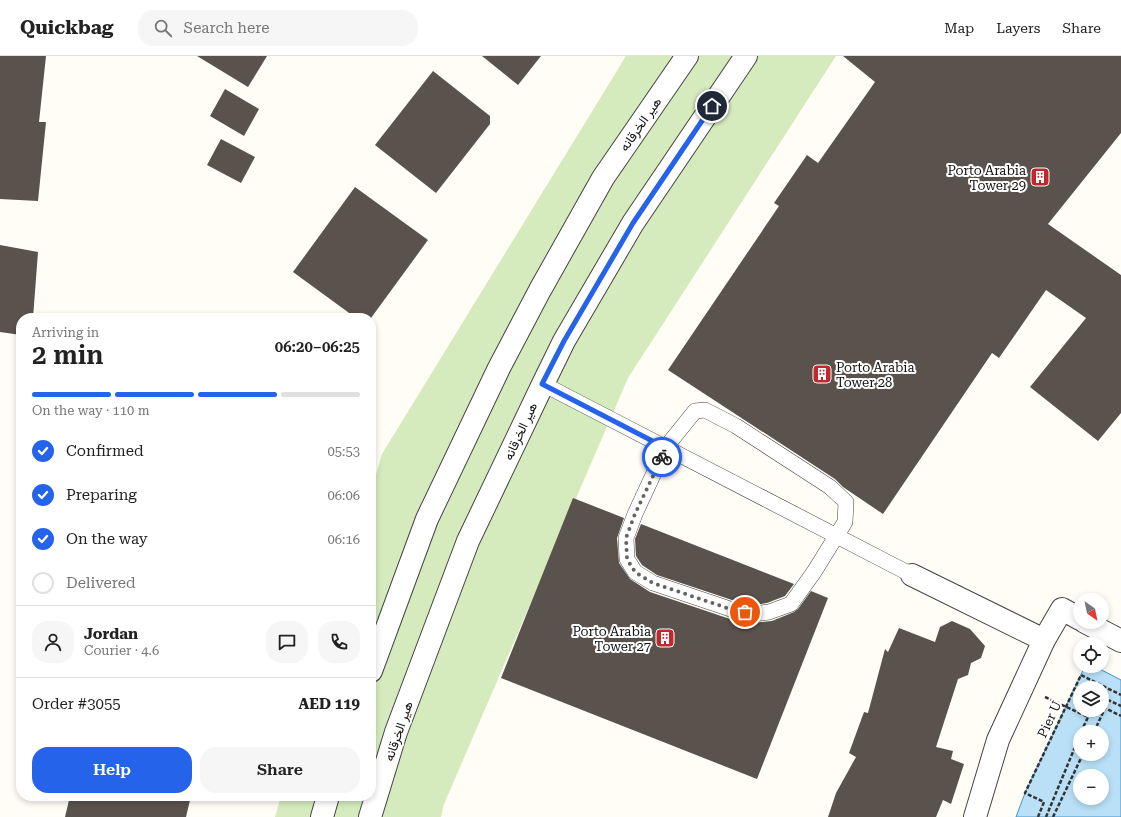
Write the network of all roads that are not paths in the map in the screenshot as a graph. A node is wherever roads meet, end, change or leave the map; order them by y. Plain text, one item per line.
1 (687, 56) edge
2 (746, 56) edge
3 (542, 384) junction
4 (666, 448) junction
5 (837, 536) junction
6 (912, 575) joint
7 (1073, 615) edge
8 (1098, 629) edge
9 (1044, 640) junction
10 (1121, 641) edge
11 (376, 657) edge
12 (376, 797) edge
13 (327, 801) edge
14 (375, 801) edge
15 (322, 817) edge
16 (370, 817) edge
17 (975, 817) edge

1 - 11 street, هير الخرقانه
2 - 3 street, هير الخرقانه
3 - 4 lane
3 - 12 street, هير الخرقانه
4 - 5 lane
4 - 5 lane
4 - 5 lane
5 - 6 lane
6 - 9 street
7 - 9 street
8 - 10 street
9 - 17 street
13 - 15 street
14 - 16 street, هير الخرقانه

